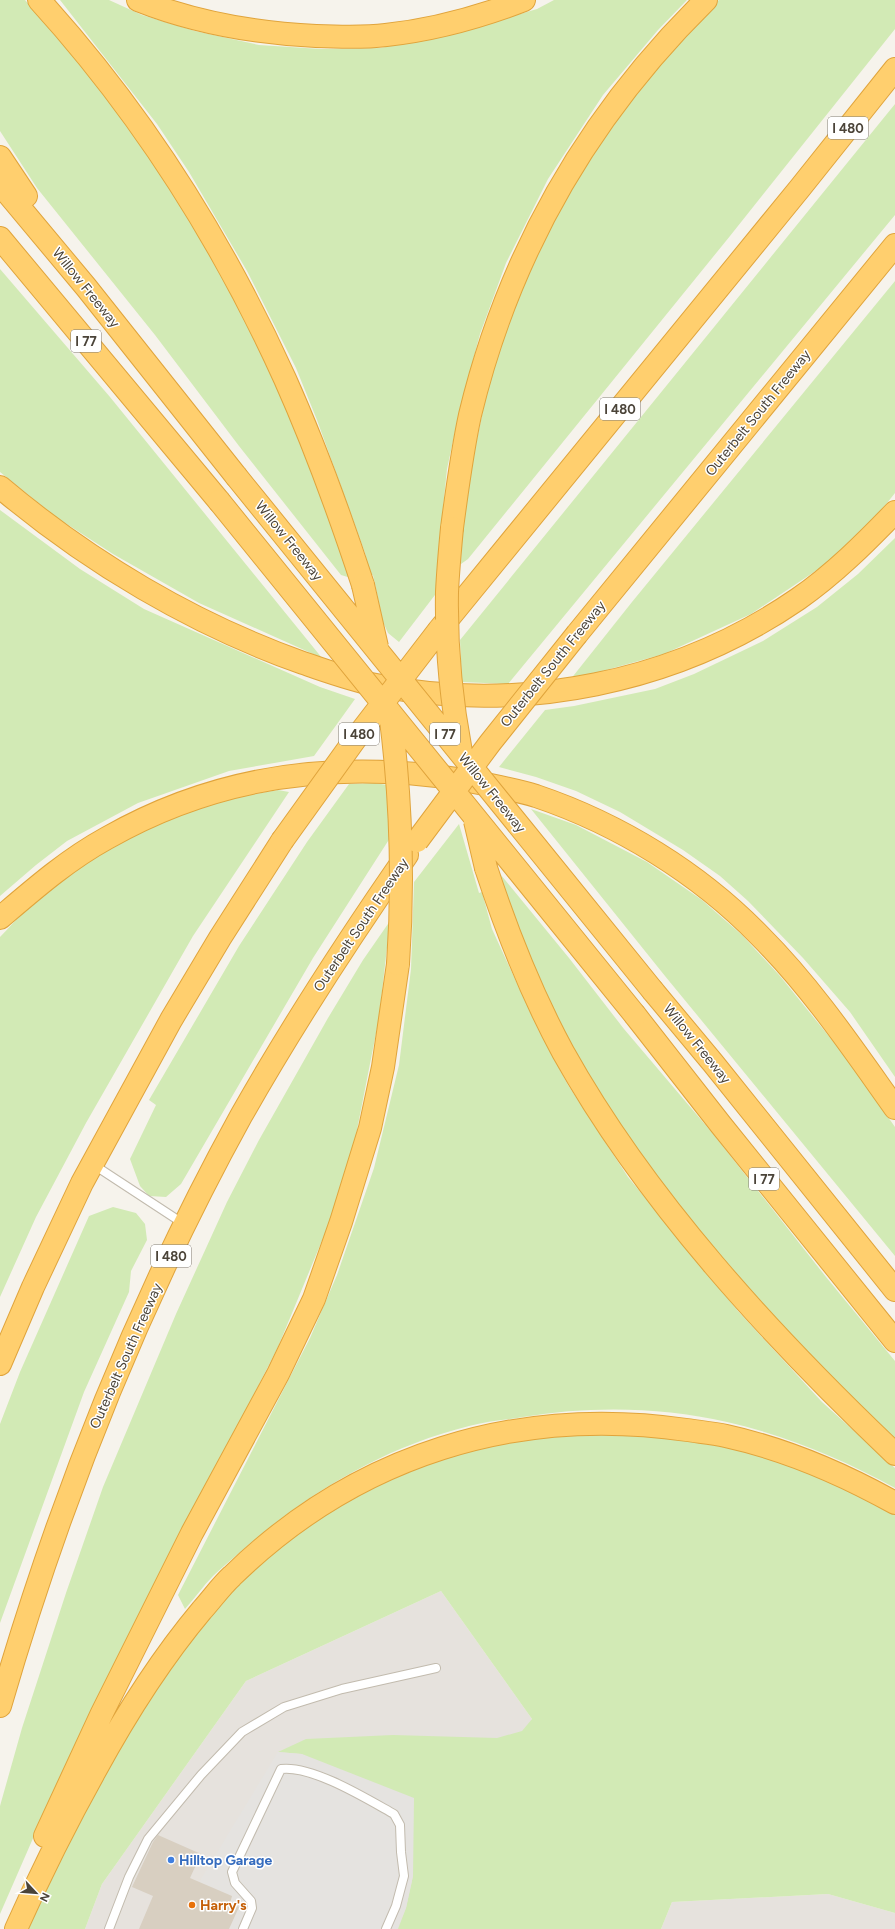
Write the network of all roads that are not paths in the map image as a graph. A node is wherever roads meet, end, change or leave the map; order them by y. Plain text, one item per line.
1 (39, 0) edge
2 (138, 0) edge
3 (524, 0) edge
4 (706, 0) edge
5 (895, 69) edge
6 (0, 157) edge
7 (0, 184) edge
8 (0, 238) edge
9 (895, 245) edge
10 (86, 287) junction
11 (0, 488) edge
12 (895, 512) edge
13 (0, 918) edge
14 (895, 1108) edge
15 (93, 1164) junction
16 (185, 1225) junction
17 (895, 1290) edge
18 (895, 1341) edge
19 (0, 1364) edge
20 (895, 1454) edge
21 (895, 1504) edge
22 (436, 1668) dead end
23 (0, 1706) edge
24 (5, 1929) edge
25 (16, 1929) edge
26 (109, 1929) edge
27 (243, 1929) edge
28 (386, 1929) edge

1 - 24 highway, bridge
2 - 3 highway
4 - 20 highway, bridge
5 - 15 highway, I 480, bridge
6 - 10 highway
7 - 10 highway, Willow Freeway / I 77
8 - 18 highway, Willow Freeway / I 77, bridge
9 - 16 highway, Outerbelt South Freeway / I 480, bridge
10 - 17 highway, Willow Freeway / I 77, bridge
11 - 12 highway
13 - 14 highway
15 - 16 lane
15 - 19 highway, I 480
16 - 23 highway, Outerbelt South Freeway / I 480
21 - 25 highway
22 - 26 lane
27 - 28 lane

